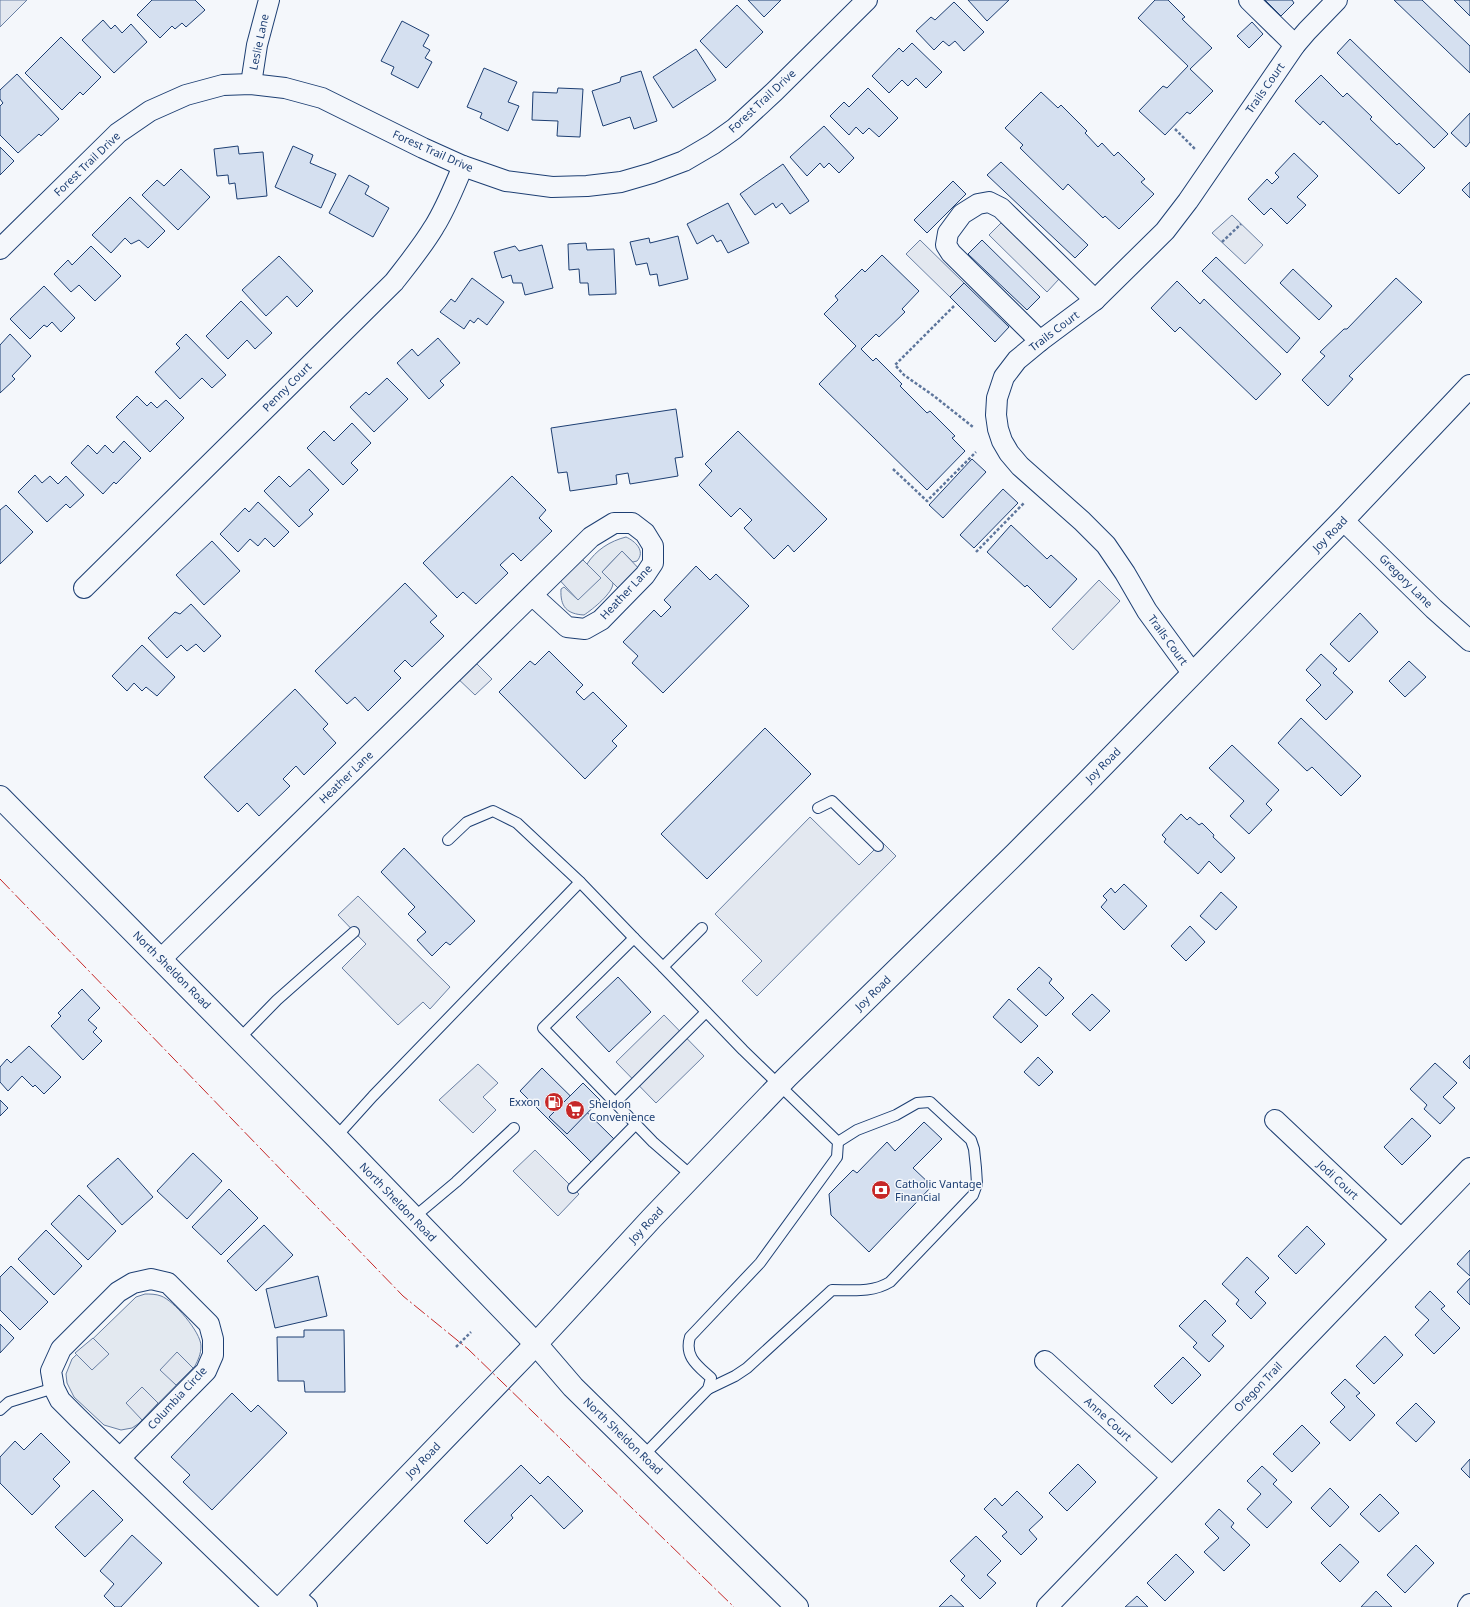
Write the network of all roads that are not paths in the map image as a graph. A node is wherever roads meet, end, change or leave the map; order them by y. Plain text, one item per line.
1 (269, 0) edge
2 (867, 0) edge
3 (1249, 0) edge
4 (1336, 0) edge
5 (1295, 45) junction
6 (251, 84) junction
7 (463, 166) junction
8 (0, 249) edge
9 (1095, 300) junction
10 (1040, 340) junction
11 (1470, 386) edge
12 (1343, 520) junction
13 (84, 588) dead end
14 (532, 595) junction
15 (1470, 641) edge
16 (1193, 674) junction
17 (0, 797) edge
18 (818, 808) dead end
19 (448, 840) dead end
20 (878, 846) dead end
21 (580, 882) junction
22 (702, 928) dead end
23 (354, 932) dead end
24 (634, 938) junction
25 (160, 959) junction
26 (663, 967) junction
27 (706, 1012) junction
28 (240, 1038) junction
29 (779, 1085) junction
30 (615, 1103) junction
31 (1275, 1120) dead end
32 (636, 1124) junction
33 (514, 1128) dead end
34 (336, 1137) junction
35 (838, 1142) junction
36 (1470, 1168) edge
37 (692, 1176) junction
38 (573, 1188) dead end
39 (413, 1218) junction
40 (1401, 1239) junction
41 (536, 1344) junction
42 (1045, 1361) dead end
43 (54, 1388) junction
44 (708, 1389) junction
45 (0, 1410) edge
46 (643, 1456) junction
47 (120, 1458) junction
48 (1171, 1476) junction
49 (294, 1603) edge
50 (1470, 1604) edge
51 (274, 1607) edge
52 (797, 1607) edge
53 (1047, 1607) edge
54 (1468, 1607) edge

1 - 6 street, Leslie Lane
2 - 7 street, Forest Trail Drive
3 - 5 street
4 - 5 street, Trails Court
5 - 9 street, Trails Court
6 - 7 street, Forest Trail Drive
6 - 8 street, Forest Trail Drive
7 - 13 street, Penny Court
9 - 10 street, Trails Court
9 - 10 street
10 - 16 street, Trails Court
11 - 12 street, Joy Road
12 - 15 street, Gregory Lane
12 - 16 street, Joy Road
14 - 14 street, Heather Lane
14 - 25 street, Heather Lane
16 - 29 street, Joy Road
17 - 25 street, North Sheldon Road
18 - 20 lane
19 - 21 lane
21 - 24 lane
21 - 34 lane
22 - 26 lane
23 - 28 lane
24 - 26 lane
24 - 30 lane
25 - 28 street, North Sheldon Road
26 - 27 lane
27 - 29 lane
27 - 30 lane
28 - 34 street, North Sheldon Road
29 - 35 lane
29 - 37 street, Joy Road
30 - 32 lane
31 - 40 street, Jodi Court
32 - 37 lane
32 - 38 lane
33 - 39 lane
34 - 39 street, North Sheldon Road
35 - 44 lane
35 - 44 lane
36 - 40 street, Oregon Trail
37 - 41 street, Joy Road
39 - 41 street, North Sheldon Road
40 - 48 street, Oregon Trail
41 - 46 street, North Sheldon Road
41 - 49 street, Joy Road
42 - 48 street, Anne Court
43 - 45 lane
43 - 47 street, Columbia Circle
43 - 47 street, Columbia Circle
44 - 46 lane
46 - 52 street, North Sheldon Road
47 - 51 street, Columbia Circle
48 - 53 street, Oregon Trail
50 - 54 street

